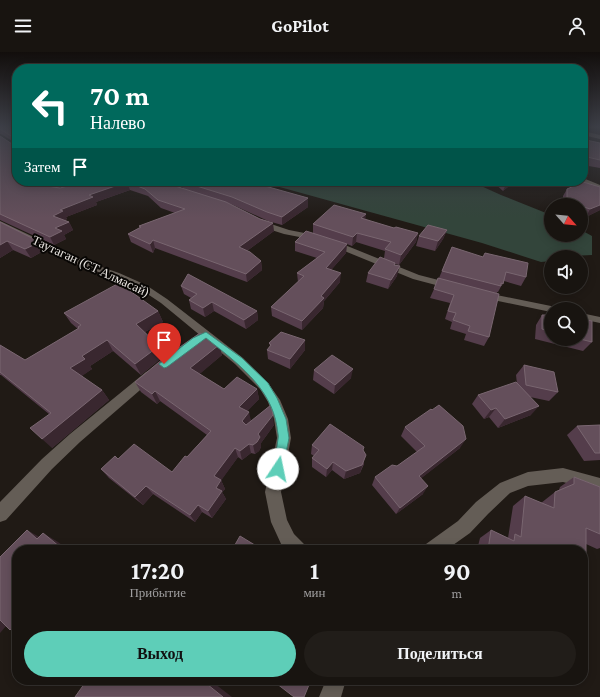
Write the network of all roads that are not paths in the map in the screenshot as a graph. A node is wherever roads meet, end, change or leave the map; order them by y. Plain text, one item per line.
1 (588, 182) edge
2 (48, 186) edge
3 (82, 186) edge
4 (600, 187) edge
5 (252, 218) edge
6 (0, 223) edge
7 (459, 288) edge
8 (471, 292) edge
9 (544, 308) edge
10 (588, 317) edge
11 (600, 320) edge
12 (158, 369) edge
13 (600, 485) edge
14 (0, 514) edge
15 (293, 545) edge
16 (439, 545) edge
17 (334, 685) edge
18 (330, 697) edge

1 - 4 street
2 - 3 street
5 - 7 street
6 - 15 street, Таутаган (СТ Алмасай)
8 - 9 street
10 - 11 street
12 - 14 street
13 - 16 street
17 - 18 street

